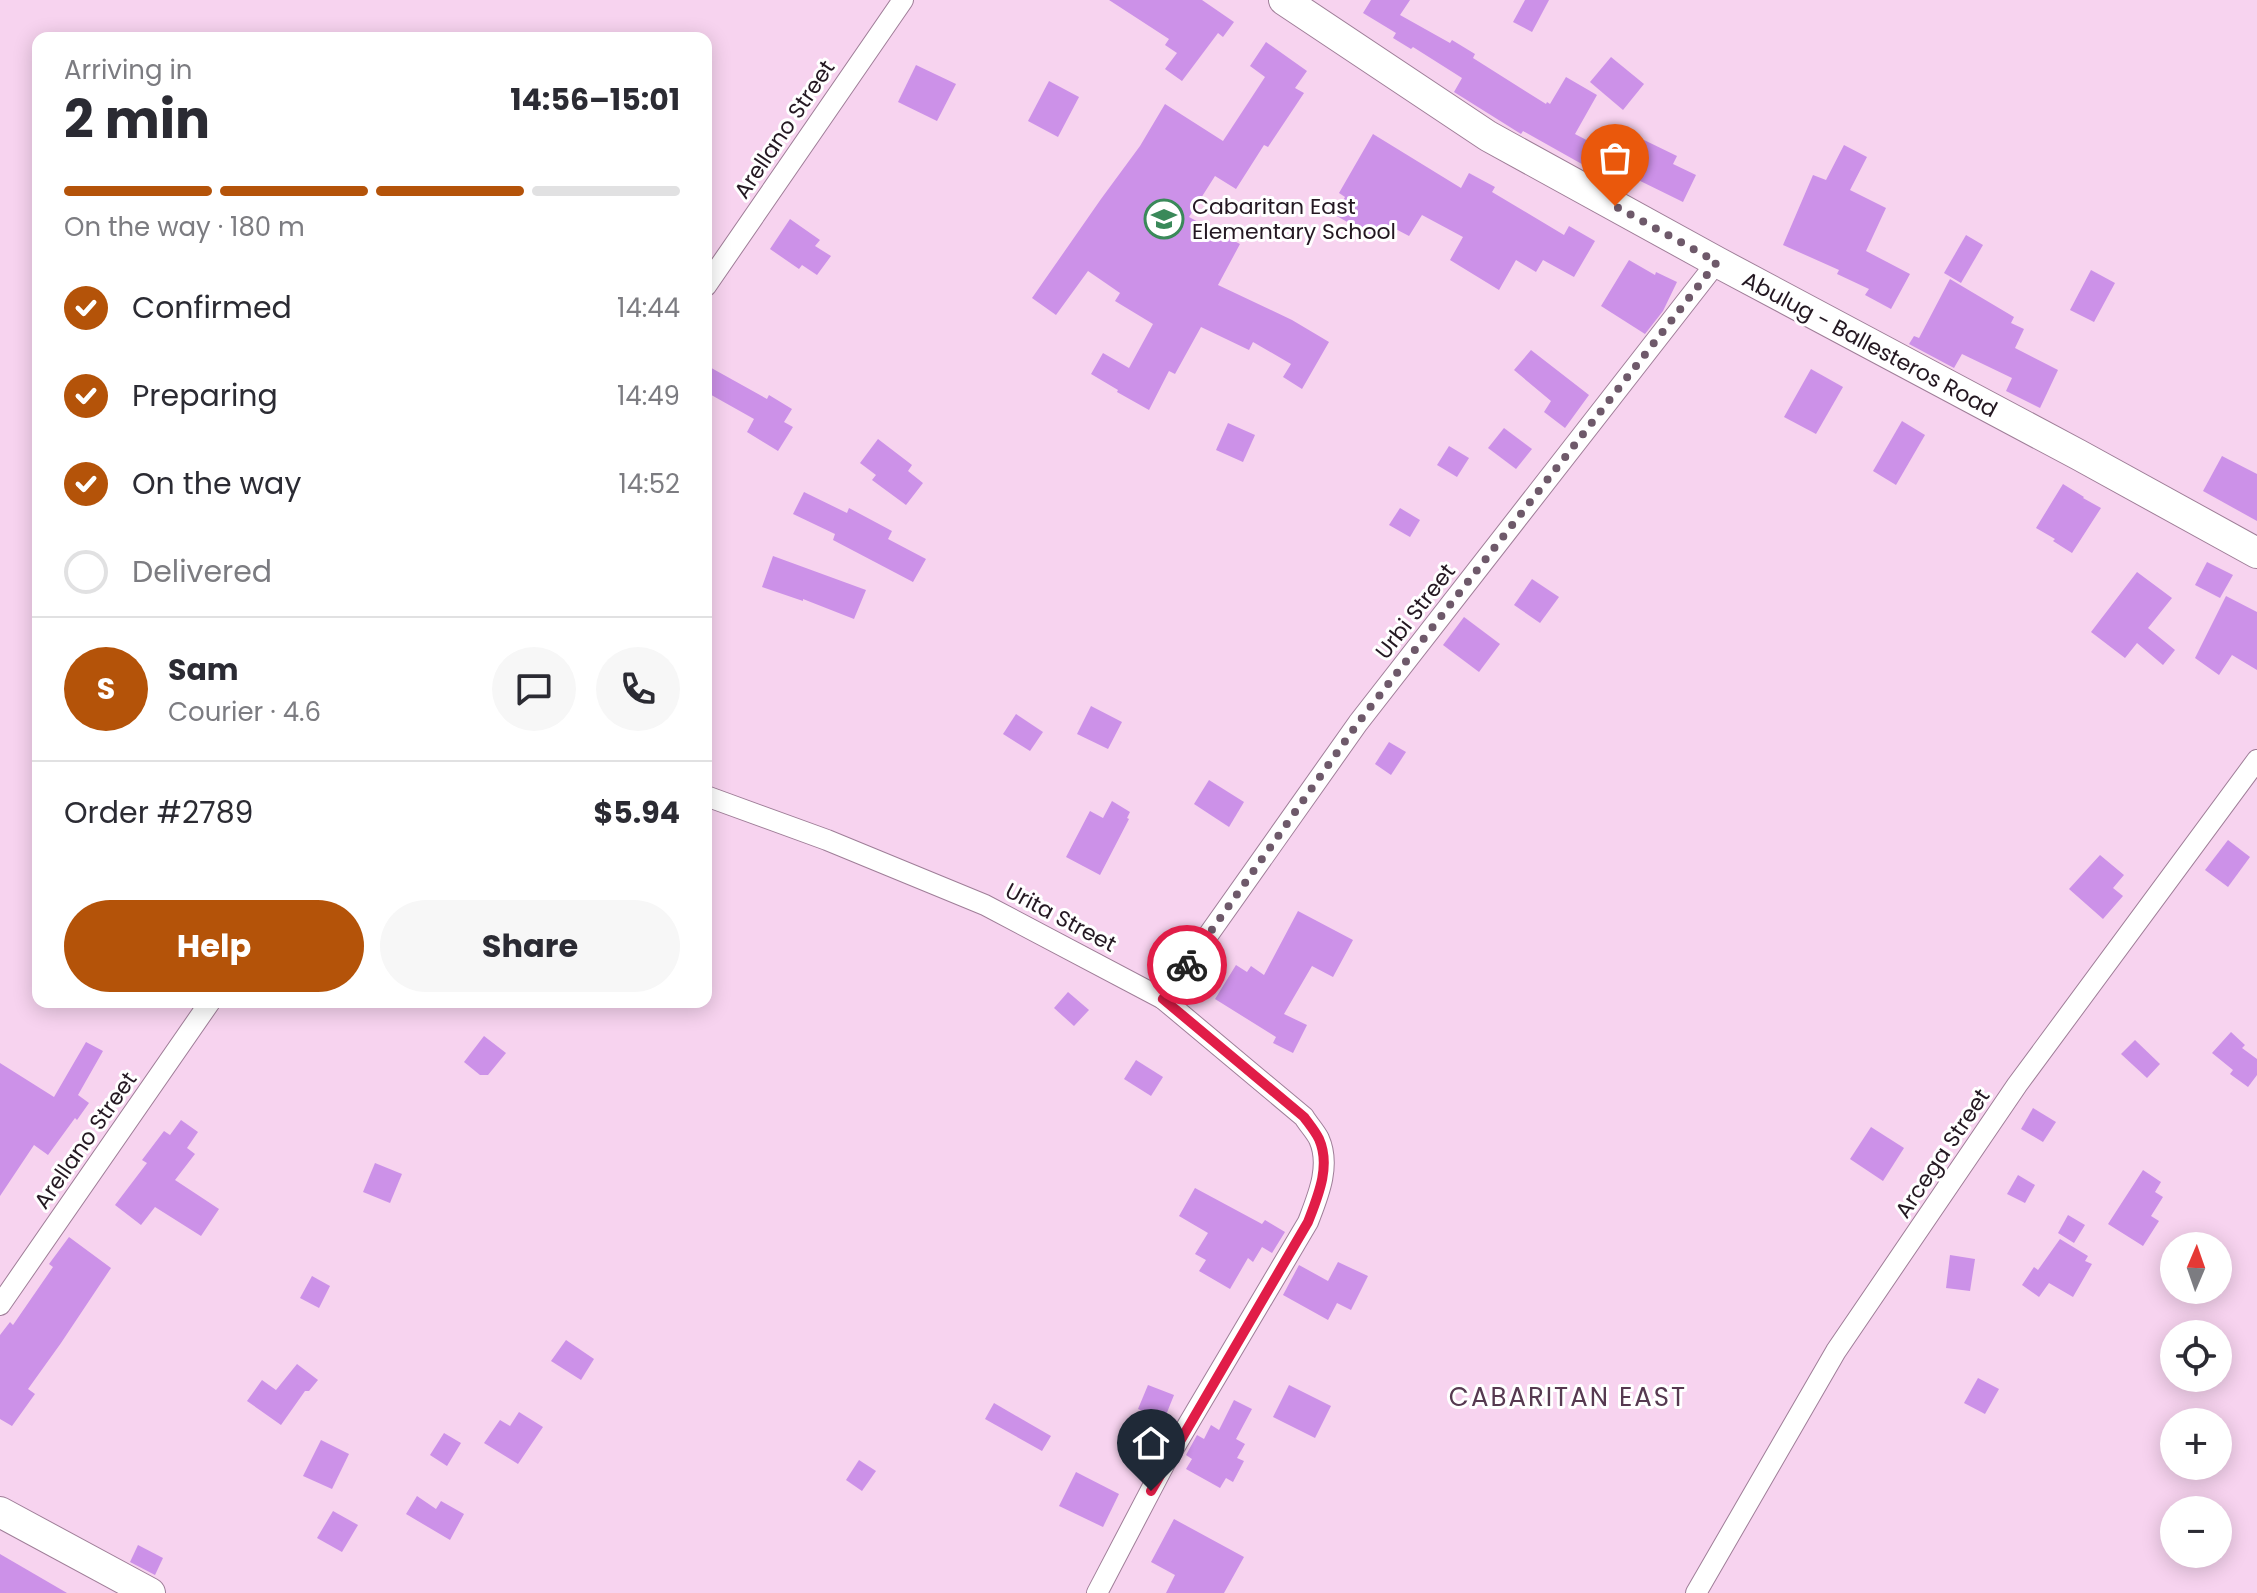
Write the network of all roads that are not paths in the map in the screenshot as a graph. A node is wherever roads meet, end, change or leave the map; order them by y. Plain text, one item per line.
1 (903, 0) edge
2 (1284, 0) edge
3 (1717, 262) junction
4 (712, 277) edge
5 (2257, 553) edge
6 (2257, 760) edge
7 (712, 798) edge
8 (1163, 999) junction
9 (206, 1008) edge
10 (0, 1305) edge
11 (0, 1512) edge
12 (150, 1593) edge
13 (1097, 1593) edge
14 (1696, 1593) edge

1 - 4 street, Arellano Street
2 - 3 main road, Abulug - Ballesteros Road
3 - 5 main road, Abulug - Ballesteros Road
3 - 8 street, Urbi Street
6 - 14 street, Arcega Street
7 - 8 street, Urita Street
8 - 13 street, Urita Street
9 - 10 street, Arellano Street
11 - 12 main road

